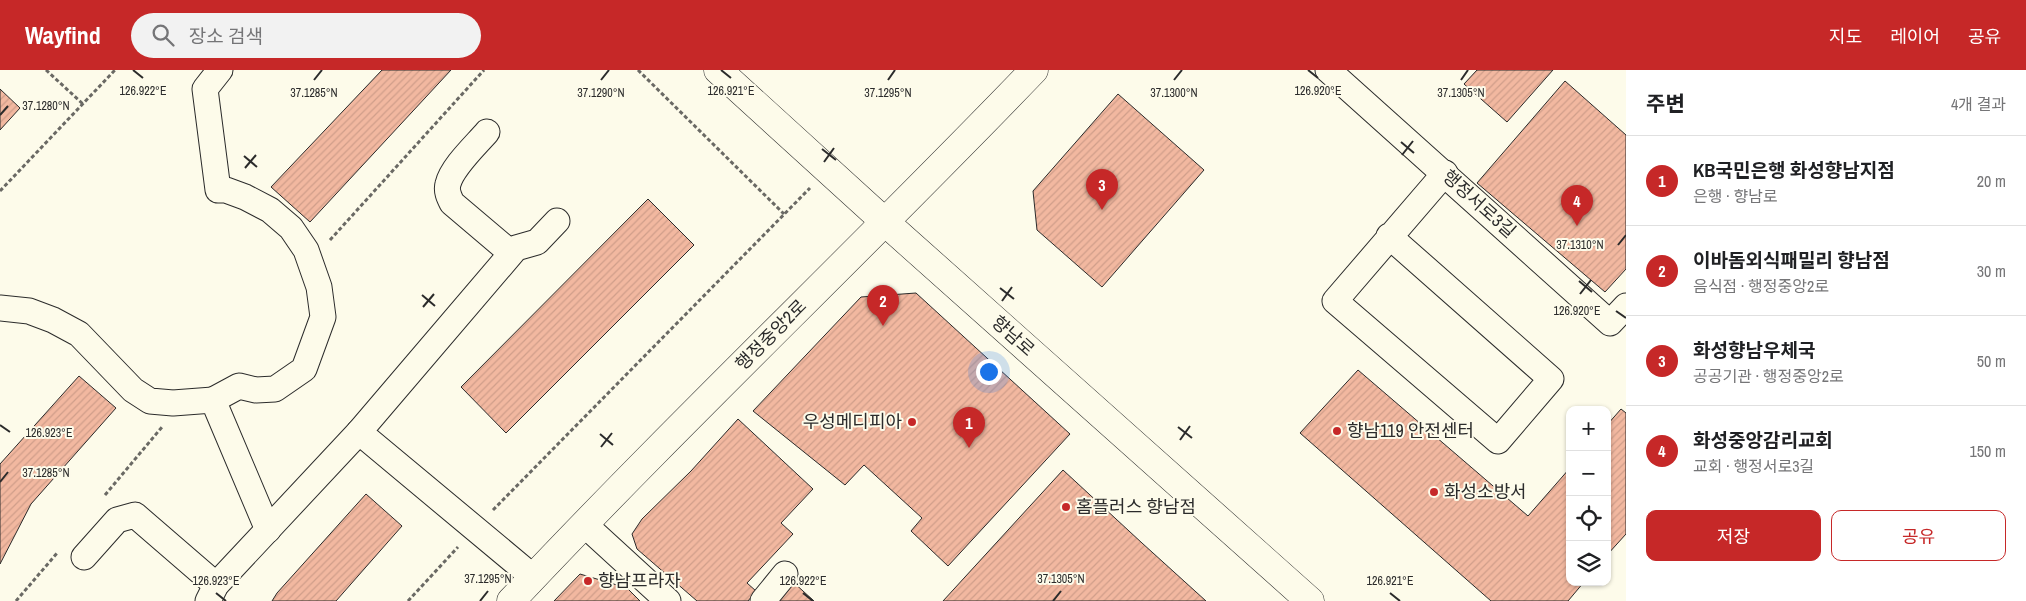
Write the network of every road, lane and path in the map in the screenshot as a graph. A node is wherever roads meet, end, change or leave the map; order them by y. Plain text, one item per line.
1 (46, 70) edge
2 (116, 70) edge
3 (220, 70) edge
4 (484, 70) edge
5 (638, 70) edge
6 (718, 70) edge
7 (1034, 70) edge
8 (1328, 70) edge
9 (83, 104) junction
10 (487, 132) dead end
11 (828, 170) junction
12 (1445, 173) junction
13 (0, 191) edge
14 (784, 214) junction
15 (557, 221) dead end
16 (885, 222) junction
17 (1389, 236) junction
18 (511, 253) junction
19 (310, 261) junction
20 (1626, 306) edge
21 (0, 308) edge
22 (213, 400) junction
23 (359, 432) junction
24 (585, 525) junction
25 (475, 528) junction
26 (268, 530) junction
27 (84, 557) dead end
28 (785, 574) dead end
29 (533, 577) junction
30 (212, 593) edge
31 (408, 601) edge
32 (511, 601) edge
33 (668, 601) edge
34 (763, 601) edge
35 (1310, 601) edge

1 - 9 path
2 - 9 path
3 - 19 street
4 - 19 path
5 - 14 path
6 - 11 street, 향남로
7 - 16 street, 행정중앙2로
8 - 12 street, 행정서로3길
9 - 13 path
10 - 18 street
11 - 14 path
11 - 16 street, 향남로
12 - 17 street
12 - 20 street, 행정서로3길
14 - 25 path
15 - 18 street
16 - 24 street, 행정중앙2로
16 - 35 street, 향남로
17 - 17 street
18 - 23 street
19 - 22 street
21 - 22 street
22 - 26 street
23 - 25 street
23 - 26 street
24 - 29 street, 행정중앙2로
24 - 33 street
25 - 29 street
25 - 31 path
26 - 30 street
27 - 30 street
28 - 34 street
29 - 32 street, 행정중앙2로

